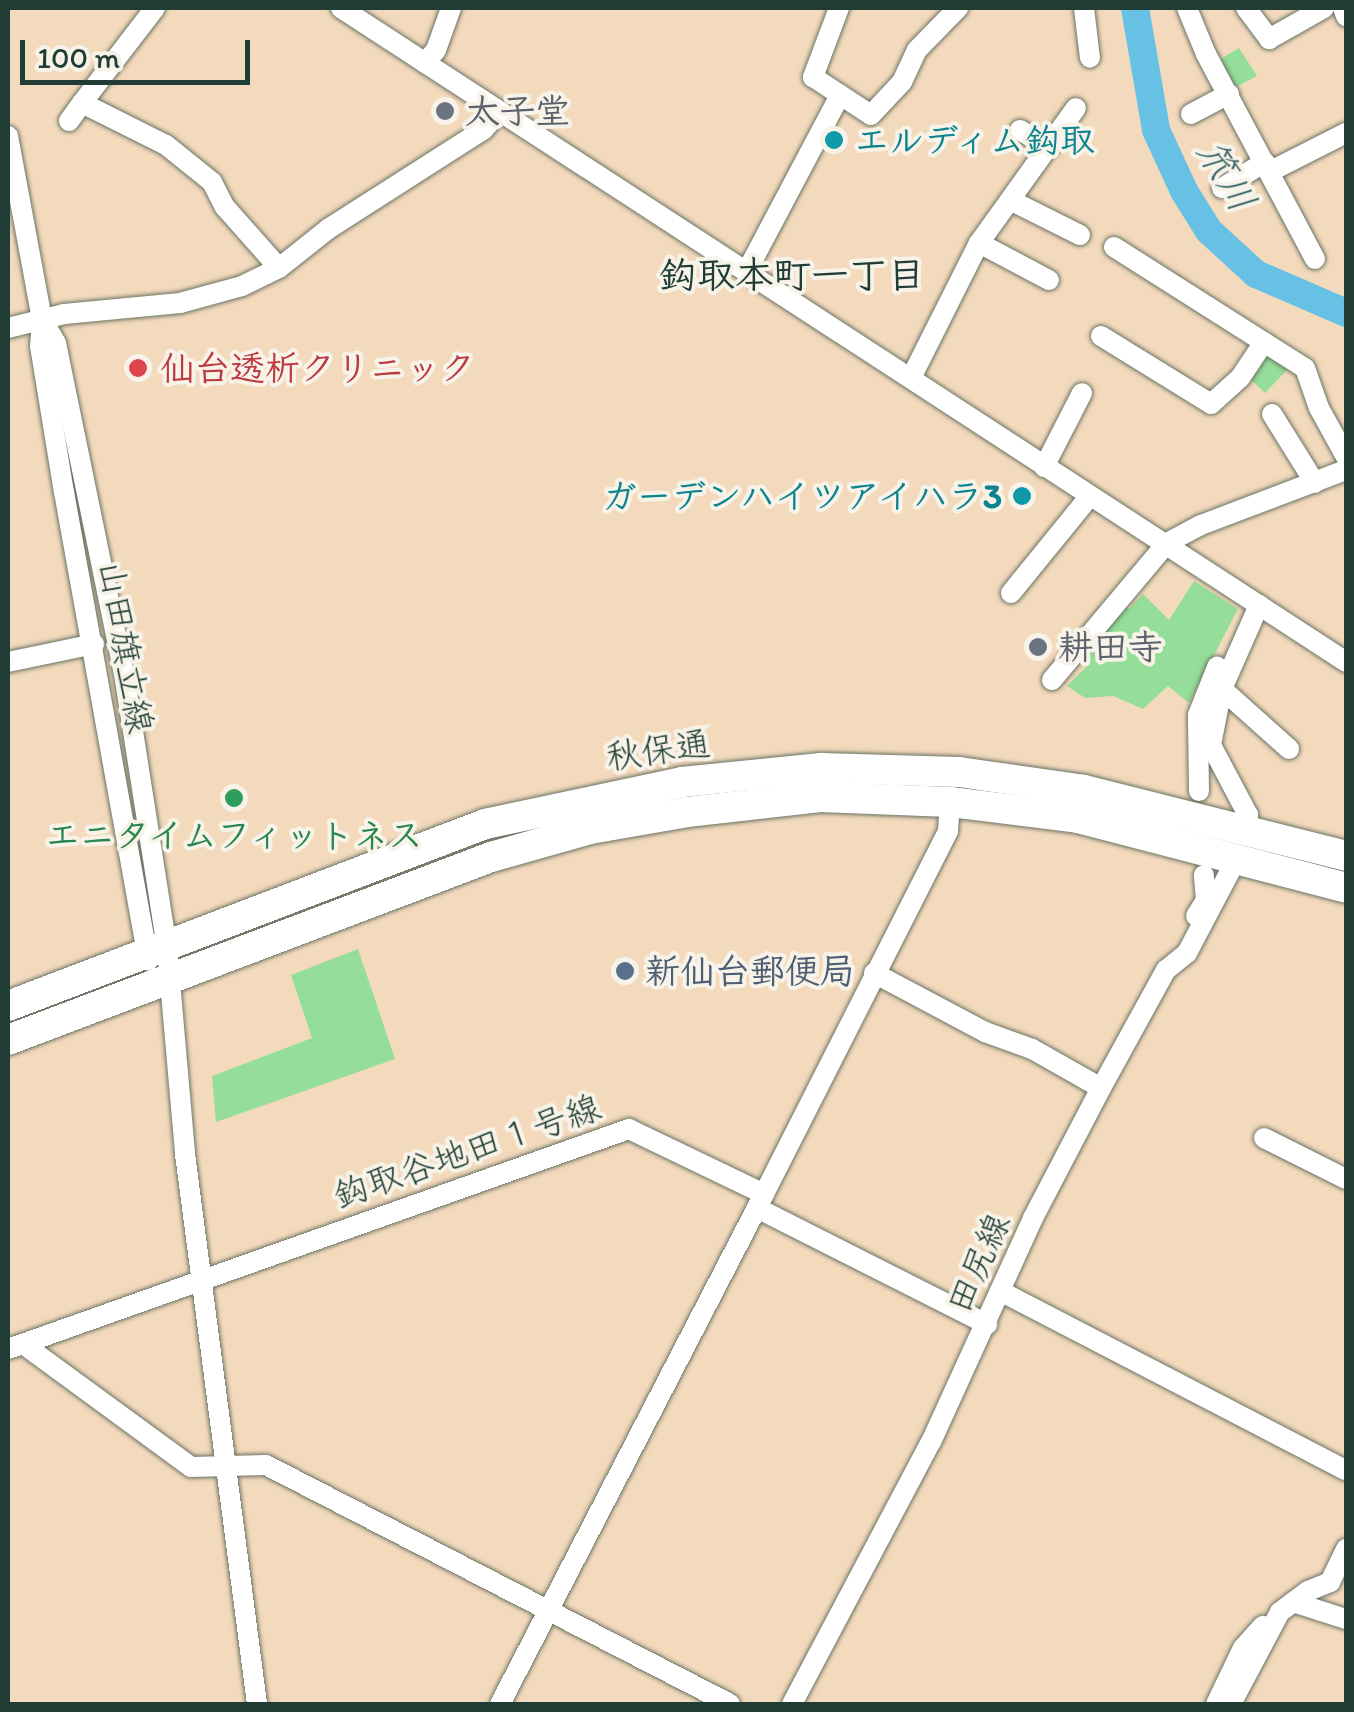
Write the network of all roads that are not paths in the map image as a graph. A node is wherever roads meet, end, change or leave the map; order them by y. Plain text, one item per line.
1 (156, 8) edge
2 (341, 8) edge
3 (451, 8) edge
4 (839, 8) edge
5 (958, 8) edge
6 (1084, 8) edge
7 (1187, 8) edge
8 (1246, 8) edge
9 (1324, 8) edge
10 (1343, 8) edge
11 (1346, 16) edge
12 (1090, 58) dead end
13 (426, 63) junction
14 (1229, 94) junction
15 (840, 95) junction
16 (82, 104) junction
17 (1076, 108) dead end
18 (499, 112) junction
19 (1192, 114) dead end
20 (70, 122) dead end
21 (1020, 130) dead end
22 (1346, 133) edge
23 (8, 136) edge
24 (1049, 148) junction
25 (1268, 166) junction
26 (1222, 188) dead end
27 (1012, 201) junction
28 (1080, 235) dead end
29 (979, 242) junction
30 (1114, 247) dead end
31 (1315, 259) dead end
32 (280, 268) junction
33 (748, 269) junction
34 (1048, 280) dead end
35 (42, 319) junction
36 (8, 328) edge
37 (1101, 336) dead end
38 (1264, 342) junction
39 (911, 378) junction
40 (1082, 393) dead end
41 (1272, 414) dead end
42 (1346, 457) edge
43 (1044, 467) junction
44 (1346, 470) edge
45 (1315, 483) junction
46 (1089, 497) junction
47 (1166, 543) junction
48 (1011, 593) dead end
49 (1254, 602) junction
50 (94, 644) junction
51 (8, 662) edge
52 (1346, 662) edge
53 (1052, 680) dead end
54 (1222, 689) junction
55 (1289, 749) dead end
56 (1199, 790) dead end
57 (950, 802) junction
58 (1241, 844) junction
59 (1346, 856) edge
60 (1204, 875) dead end
61 (1346, 888) edge
62 (157, 951) junction
63 (1166, 970) junction
64 (874, 973) junction
65 (162, 982) junction
66 (8, 1006) edge
67 (8, 1040) edge
68 (1101, 1088) junction
69 (1264, 1138) dead end
70 (1346, 1179) edge
71 (760, 1201) junction
72 (202, 1280) junction
73 (1000, 1291) junction
74 (988, 1324) junction
75 (15, 1346) edge
76 (226, 1466) junction
77 (1346, 1470) edge
78 (1346, 1549) edge
79 (1338, 1580) edge
80 (1287, 1607) junction
81 (548, 1610) junction
82 (1346, 1619) edge
83 (257, 1704) edge
84 (500, 1704) edge
85 (730, 1704) edge
86 (792, 1704) edge
87 (1216, 1704) edge
88 (1231, 1704) edge

1 - 16 street
2 - 13 street
3 - 13 street
4 - 15 street
5 - 15 street
6 - 12 street
7 - 14 street
8 - 9 street
10 - 11 street
13 - 18 street
14 - 19 street
14 - 25 street
15 - 33 street
16 - 20 street
16 - 32 street
17 - 24 street
18 - 32 street
18 - 33 street
21 - 24 street
22 - 25 street
23 - 35 street, 山田旗立線
24 - 27 street
25 - 26 street
25 - 31 street
27 - 28 street
27 - 29 street
29 - 34 street
29 - 39 street
30 - 38 street
32 - 35 street
33 - 39 street
35 - 36 street
35 - 50 street, 山田旗立線
35 - 62 street, 山田旗立線
37 - 38 street
38 - 42 street
39 - 43 street
40 - 43 street
41 - 45 street
43 - 46 street
44 - 45 street
45 - 47 street
46 - 47 street
46 - 48 street
47 - 49 street
47 - 53 street
49 - 52 street
49 - 54 street
49 - 56 street
50 - 51 street
50 - 62 street, 山田旗立線
54 - 55 street
54 - 58 street
57 - 58 highway, 秋保通
57 - 64 street
57 - 65 highway, 秋保通
58 - 59 highway, 秋保通
58 - 61 highway, 秋保通
58 - 62 highway, 秋保通
58 - 63 street, 田尻線
60 - 63 street
62 - 65 street, 山田旗立線
62 - 66 highway, 秋保通
63 - 68 street, 田尻線
64 - 68 street
64 - 71 street
65 - 67 highway, 秋保通
65 - 72 street, 山田旗立線
68 - 73 street, 田尻線
69 - 70 street
71 - 72 street, 鈎取谷地田１号線
71 - 74 street, 鈎取谷地田１号線
71 - 81 street
72 - 75 street, 鈎取谷地田１号線
72 - 76 street, 山田旗立線
73 - 74 street, 田尻線
73 - 77 street
74 - 86 street, 田尻線
75 - 76 street
76 - 81 street
76 - 83 street, 山田旗立線
78 - 79 street
79 - 80 street
80 - 82 street
80 - 87 street
80 - 88 street
81 - 84 street
81 - 85 street

